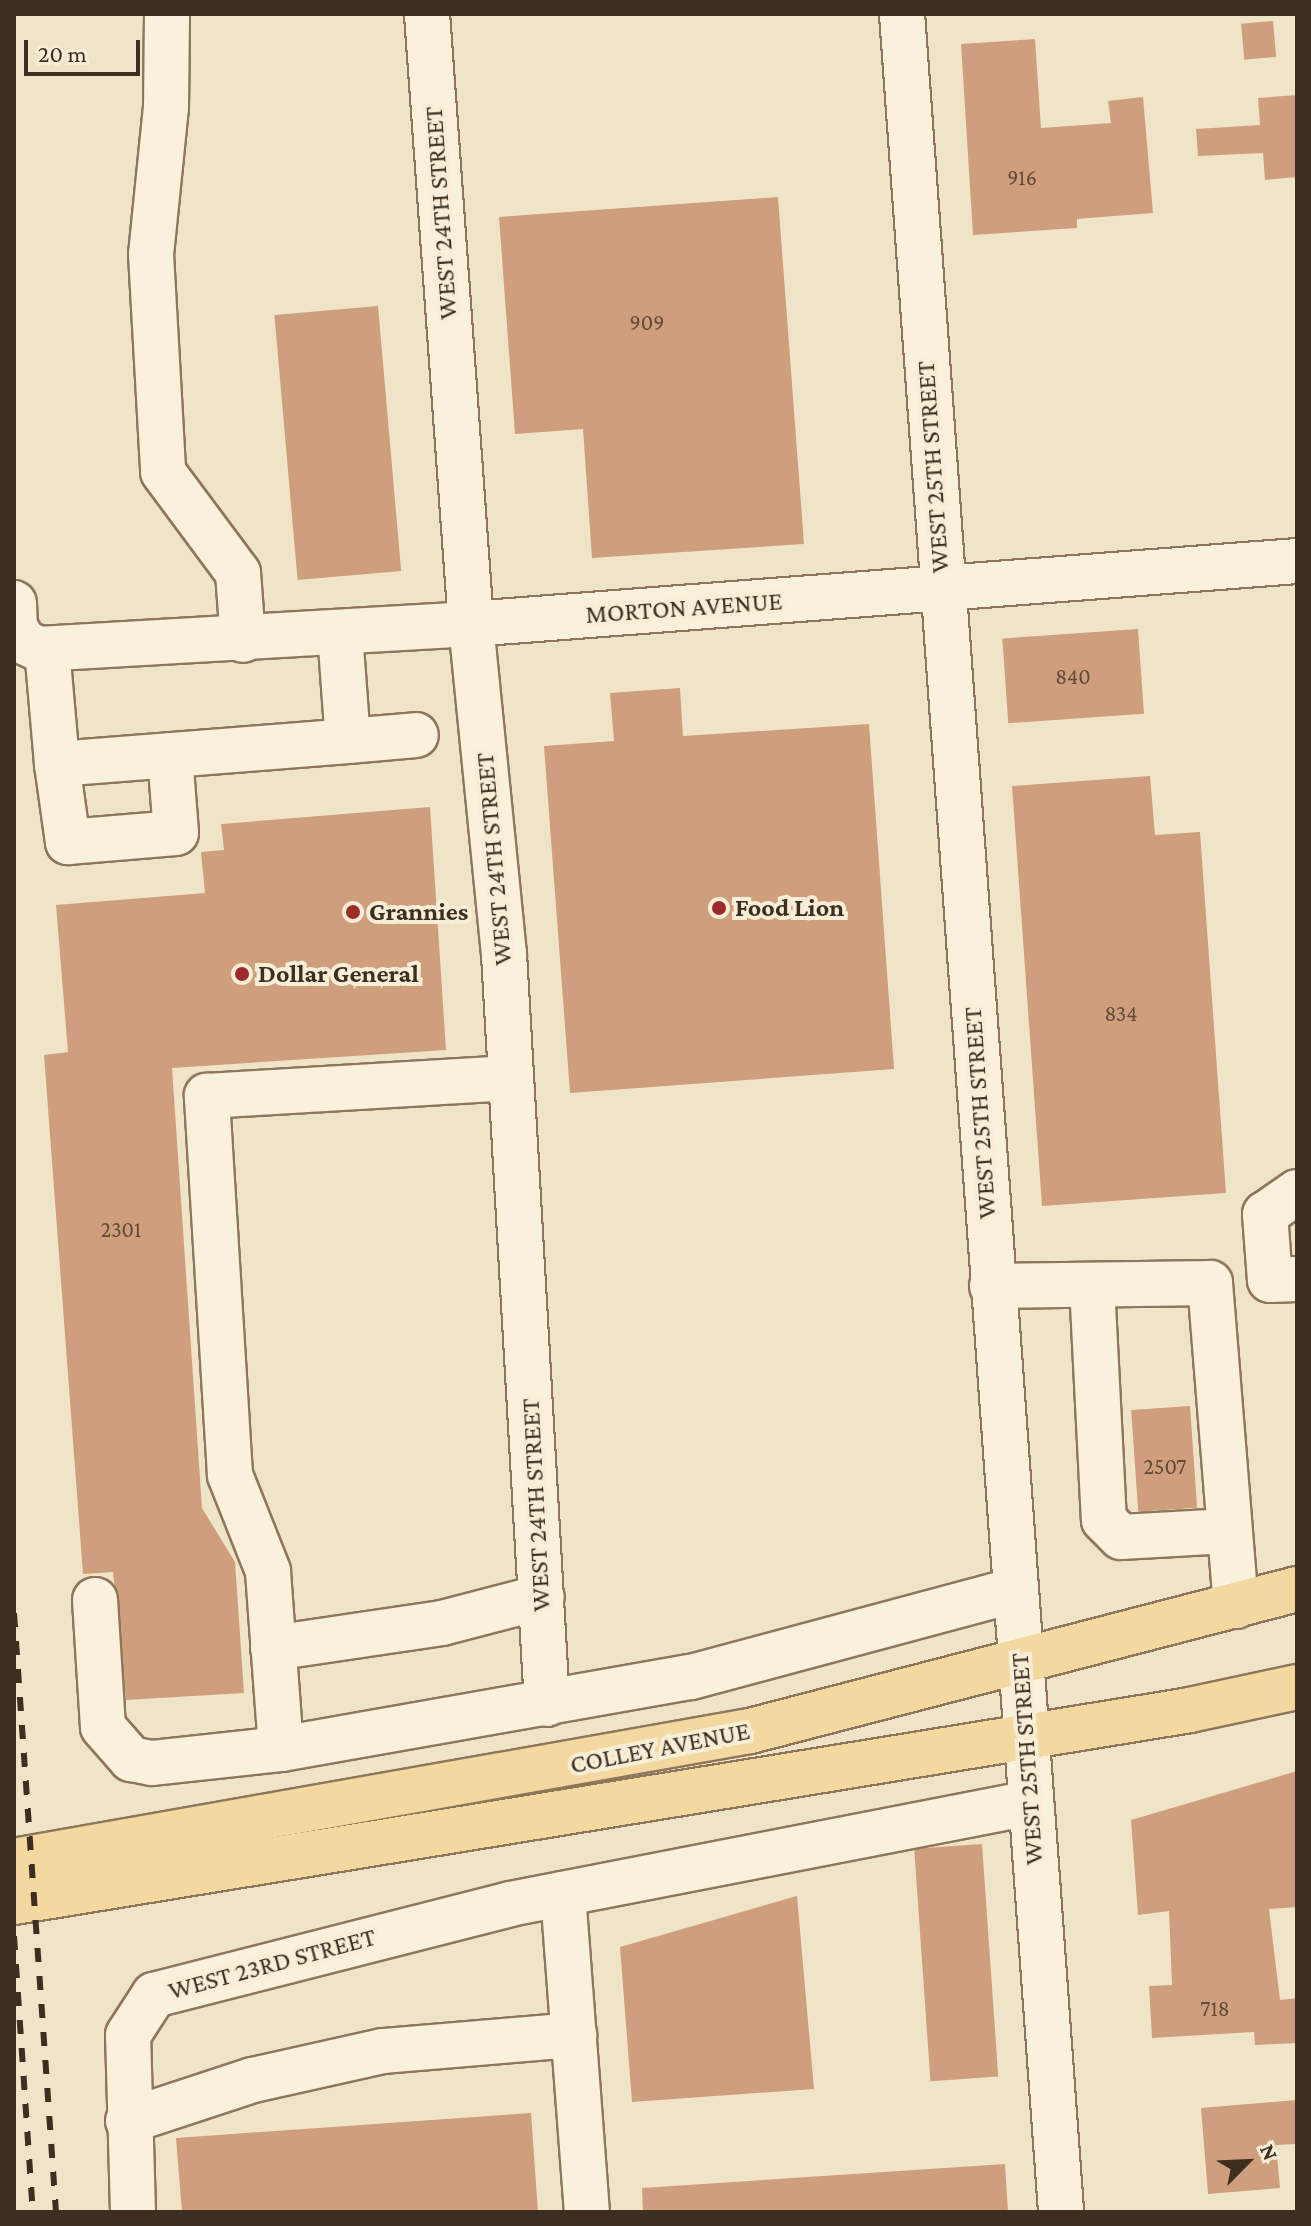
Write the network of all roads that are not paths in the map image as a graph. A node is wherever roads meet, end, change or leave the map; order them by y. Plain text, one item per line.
1 (167, 14) edge
2 (427, 14) edge
3 (902, 14) edge
4 (1297, 561) edge
5 (941, 587) junction
6 (14, 603) edge
7 (471, 624) junction
8 (340, 633) junction
9 (243, 640) junction
10 (59, 648) junction
11 (416, 735) dead end
12 (348, 741) junction
13 (170, 755) junction
14 (57, 764) junction
15 (509, 1078) junction
16 (1297, 1192) edge
17 (1283, 1280) edge
18 (1210, 1283) junction
19 (1092, 1285) junction
20 (992, 1286) junction
21 (1228, 1531) junction
22 (1297, 1589) edge
23 (1015, 1590) junction
24 (542, 1597) junction
25 (95, 1600) dead end
26 (1236, 1606) junction
27 (273, 1648) junction
28 (1020, 1664) junction
29 (1297, 1687) edge
30 (547, 1704) junction
31 (1025, 1735) junction
32 (281, 1749) junction
33 (1030, 1803) junction
34 (14, 1861) edge
35 (563, 1894) junction
36 (14, 1902) edge
37 (574, 2035) junction
38 (128, 2121) junction
39 (133, 2212) edge
40 (587, 2212) edge
41 (1061, 2212) edge

1 - 9 street
2 - 7 street, WEST 24TH STREET
3 - 5 street, WEST 25TH STREET
4 - 5 street, MORTON AVENUE
5 - 7 street, MORTON AVENUE
5 - 20 street, WEST 25TH STREET
6 - 10 street
7 - 8 street, MORTON AVENUE
7 - 15 street, WEST 24TH STREET
8 - 9 street, MORTON AVENUE
8 - 12 street
9 - 10 street, MORTON AVENUE
10 - 14 street
11 - 12 street
12 - 13 street
13 - 14 street
13 - 14 street
15 - 24 street, WEST 24TH STREET
15 - 27 street
16 - 17 street
17 - 18 street
18 - 19 street
18 - 21 street
19 - 20 street
19 - 21 street
20 - 23 street, WEST 25TH STREET
21 - 26 street
22 - 26 main road, COLLEY AVENUE
23 - 28 street, WEST 25TH STREET
23 - 30 street
24 - 27 street
24 - 30 street, WEST 24TH STREET
25 - 32 street
26 - 28 main road, COLLEY AVENUE
27 - 32 street
28 - 31 street, WEST 25TH STREET
28 - 34 main road, COLLEY AVENUE
29 - 31 main road, COLLEY AVENUE
30 - 32 street
31 - 33 street, WEST 25TH STREET
31 - 36 main road, COLLEY AVENUE
33 - 35 street, WEST 23RD STREET
33 - 41 street, WEST 25TH STREET
35 - 37 street
35 - 38 street, WEST 23RD STREET
37 - 38 street
37 - 40 street
38 - 39 street, WEST 23RD STREET

